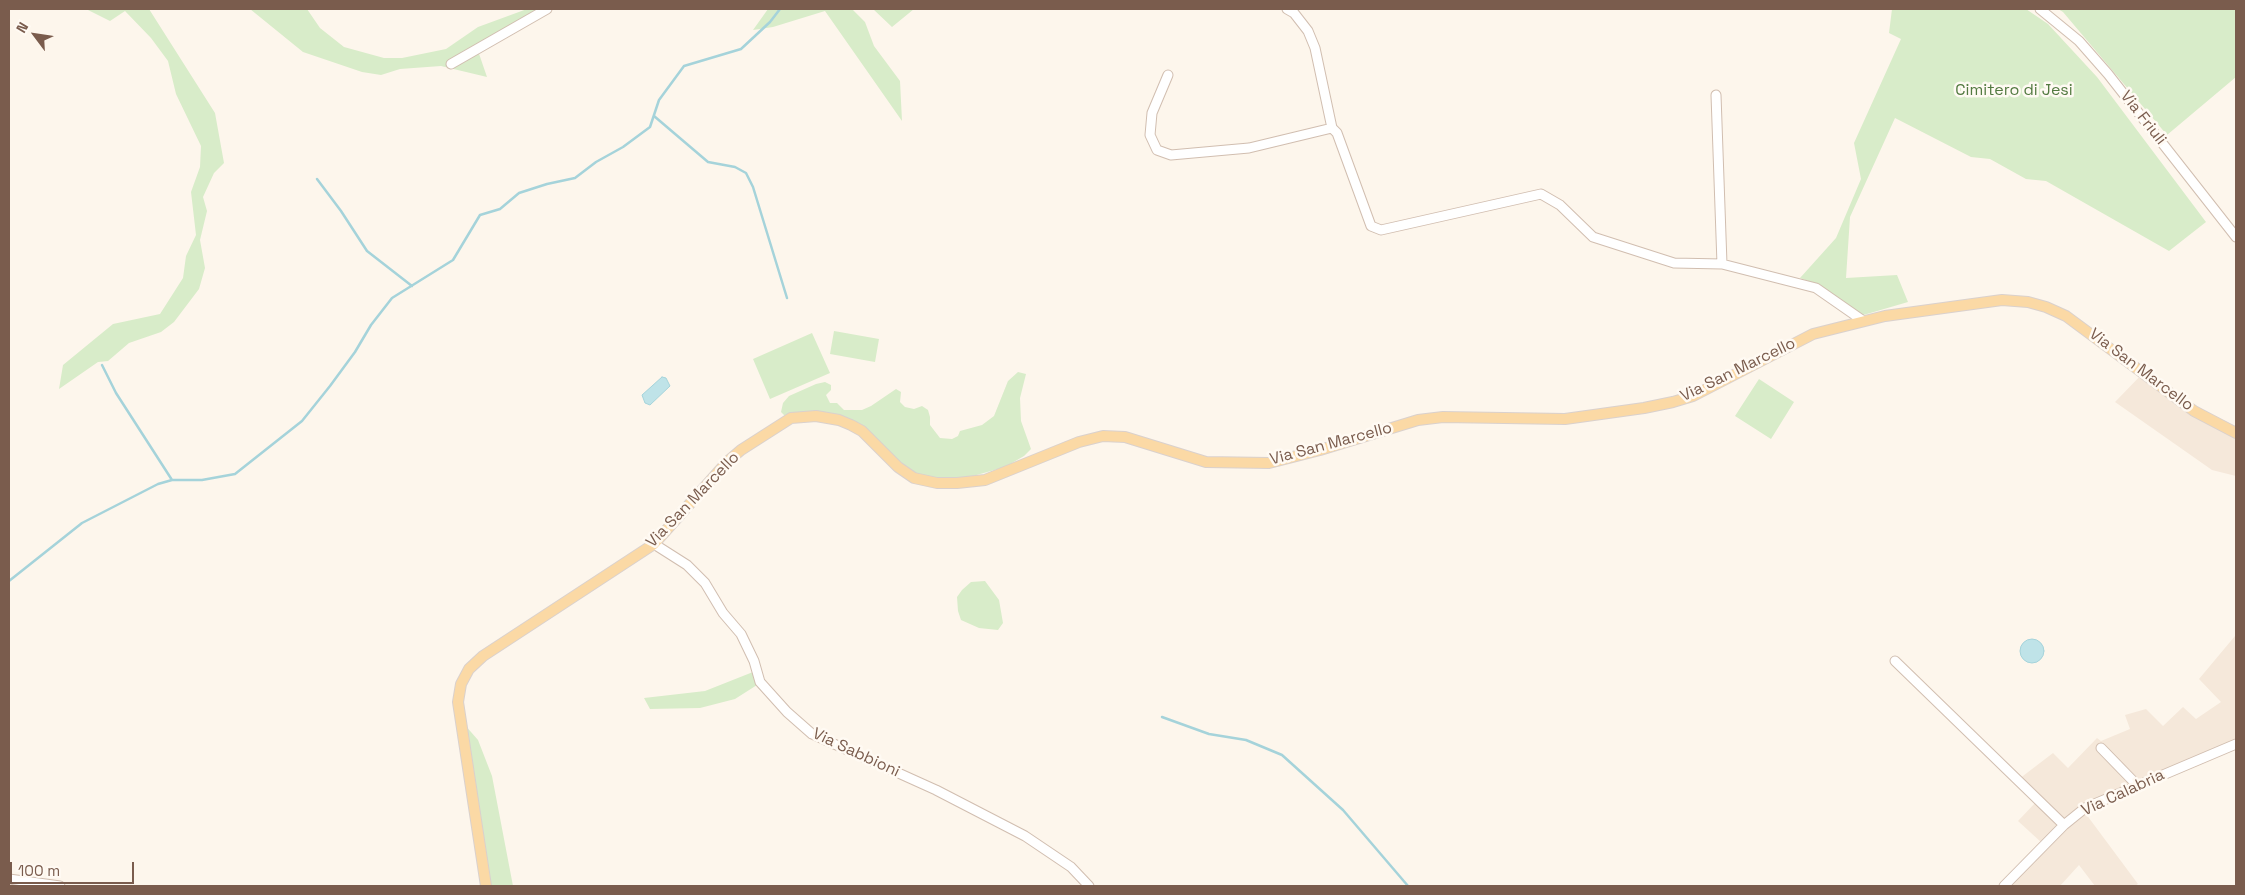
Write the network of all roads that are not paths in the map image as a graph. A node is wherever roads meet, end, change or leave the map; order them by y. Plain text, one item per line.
1 (547, 9) edge
2 (1287, 9) edge
3 (2040, 9) edge
4 (451, 64) dead end
5 (1168, 75) dead end
6 (1716, 95) dead end
7 (1332, 128) junction
8 (2236, 237) edge
9 (1722, 264) junction
10 (1862, 320) junction
11 (2236, 433) edge
12 (654, 544) junction
13 (1895, 662) dead end
14 (2236, 744) edge
15 (2101, 748) dead end
16 (2137, 785) junction
17 (2064, 825) junction
18 (9, 879) edge
19 (60, 886) edge
20 (486, 886) edge
21 (1089, 886) edge
22 (2004, 886) edge

1 - 4 street
2 - 7 street
3 - 8 street, Via Friuli
5 - 7 street
6 - 9 street
7 - 9 street
9 - 10 street
10 - 11 main road, Via San Marcello
10 - 12 main road, Via San Marcello
12 - 20 main road, Via San Marcello
12 - 21 street, Via Sabbioni
13 - 17 street
14 - 16 street, Via Calabria
15 - 16 street
16 - 17 street, Via Calabria
17 - 22 street, Via Calabria
18 - 19 street

